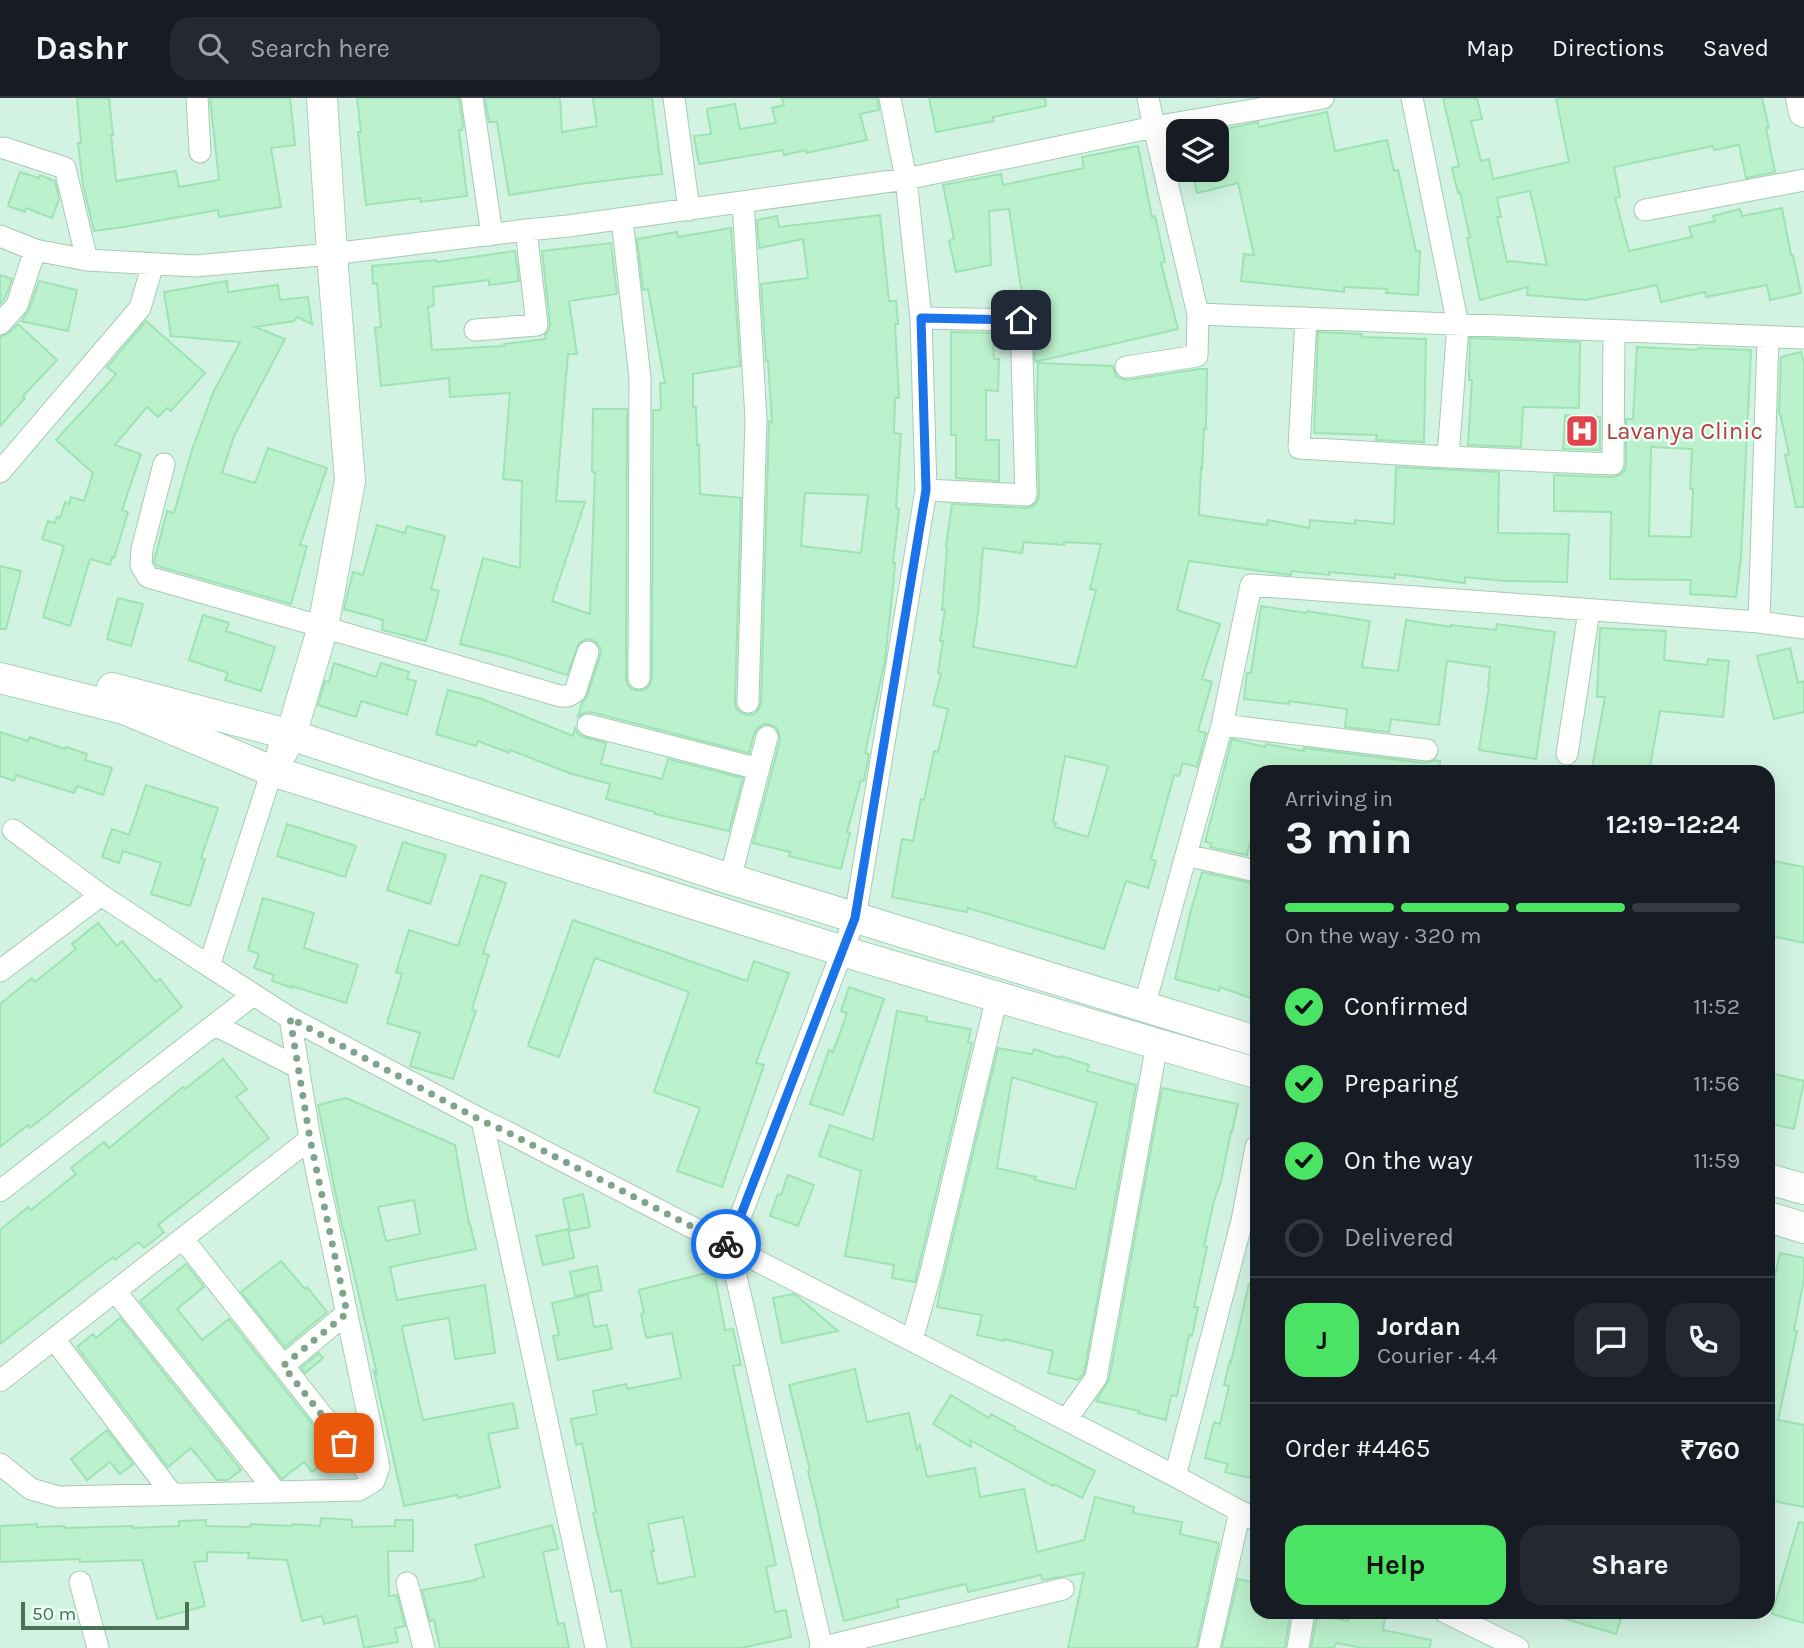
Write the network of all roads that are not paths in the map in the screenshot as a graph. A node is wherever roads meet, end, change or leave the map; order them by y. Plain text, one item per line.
1 (197, 98) edge
2 (322, 98) edge
3 (472, 98) edge
4 (674, 98) edge
5 (890, 98) edge
6 (1148, 98) edge
7 (1323, 98) edge
8 (1412, 98) edge
9 (1801, 98) edge
10 (1804, 111) edge
11 (1154, 127) junction
12 (4, 148) dead end
13 (200, 152) dead end
14 (906, 179) junction
15 (1804, 180) edge
16 (743, 202) junction
17 (689, 210) junction
18 (1645, 210) dead end
19 (622, 219) junction
20 (526, 230) junction
21 (492, 235) junction
22 (0, 236) edge
23 (36, 250) junction
24 (332, 254) junction
25 (87, 260) junction
26 (153, 264) junction
27 (1198, 314) junction
28 (921, 318) junction
29 (1306, 318) junction
30 (0, 324) edge
31 (1458, 325) junction
32 (475, 330) dead end
33 (1614, 331) junction
34 (1768, 338) junction
35 (1804, 338) edge
36 (1126, 367) dead end
37 (1448, 457) junction
38 (164, 464) dead end
39 (0, 471) edge
40 (926, 490) junction
41 (1589, 611) junction
42 (1759, 622) junction
43 (323, 627) junction
44 (1804, 628) edge
45 (588, 652) dead end
46 (0, 658) edge
47 (0, 678) edge
48 (639, 678) dead end
49 (748, 702) dead end
50 (588, 725) dead end
51 (1222, 725) junction
52 (290, 735) junction
53 (767, 737) dead end
54 (1427, 750) dead end
55 (1567, 754) dead end
56 (759, 769) junction
57 (272, 771) junction
58 (13, 830) dead end
59 (1186, 855) junction
60 (1250, 870) edge
61 (730, 879) junction
62 (101, 895) junction
63 (855, 918) junction
64 (843, 951) junction
65 (209, 966) junction
66 (0, 971) edge
67 (253, 995) junction
68 (997, 997) junction
69 (1144, 1007) junction
70 (290, 1018) junction
71 (215, 1025) junction
72 (1250, 1039) edge
73 (1157, 1044) junction
74 (299, 1068) junction
75 (1250, 1071) edge
76 (482, 1121) junction
77 (310, 1139) junction
78 (1250, 1179) edge
79 (1775, 1182) edge
80 (1804, 1189) edge
81 (0, 1191) edge
82 (1775, 1219) edge
83 (1804, 1228) edge
84 (183, 1238) junction
85 (729, 1246) junction
86 (115, 1291) junction
87 (347, 1313) junction
88 (54, 1339) junction
89 (912, 1340) junction
90 (283, 1366) junction
91 (0, 1381) edge
92 (1066, 1420) junction
93 (0, 1464) edge
94 (1175, 1476) junction
95 (374, 1481) junction
96 (276, 1492) junction
97 (172, 1494) junction
98 (1248, 1515) edge
99 (80, 1582) dead end
100 (407, 1583) dead end
101 (1063, 1588) dead end
102 (1303, 1619) edge
103 (1459, 1619) edge
104 (98, 1648) edge
105 (424, 1648) edge
106 (596, 1648) edge
107 (821, 1648) edge
108 (1209, 1648) edge
109 (1298, 1648) edge
110 (1518, 1648) edge

1 - 13 street
2 - 24 street
3 - 21 street
4 - 17 street
5 - 14 street
6 - 11 street
7 - 11 street
8 - 31 street
9 - 10 street
11 - 14 street
11 - 27 street
12 - 25 street
14 - 16 street
14 - 28 street
15 - 18 street
16 - 17 street
16 - 49 street
17 - 19 street
19 - 20 street
19 - 48 street
20 - 21 street
20 - 32 street
21 - 24 street
22 - 23 street
23 - 25 street
23 - 30 street
24 - 26 street
24 - 43 street
25 - 26 street
26 - 39 street
27 - 29 street
27 - 36 street
28 - 40 street
28 - 40 street
29 - 31 street
29 - 37 street
31 - 33 street
31 - 37 street
33 - 34 street
33 - 37 street
34 - 35 street
34 - 42 street
38 - 43 street
40 - 63 street
41 - 42 street
41 - 51 street
41 - 55 street
42 - 44 street
43 - 45 street
43 - 52 street
46 - 52 street
47 - 57 street
50 - 56 street
51 - 54 street
51 - 59 street
52 - 57 street
52 - 61 street
53 - 56 street
56 - 61 street
57 - 64 street
57 - 65 street
58 - 62 street
59 - 60 street
59 - 69 street
61 - 63 street
62 - 65 street
62 - 66 street
63 - 64 street
63 - 69 street
64 - 68 street
64 - 85 street
65 - 67 street
67 - 70 street
67 - 71 street
68 - 73 street
68 - 89 street
69 - 72 street
70 - 74 street
70 - 76 street
71 - 74 street
71 - 81 street
73 - 75 street
73 - 92 street
74 - 77 street
76 - 85 street
76 - 106 street
77 - 84 street
77 - 87 street
78 - 94 street
79 - 80 street
82 - 83 street
84 - 86 street
84 - 90 street
85 - 89 street
85 - 107 street
86 - 88 street
86 - 96 street
87 - 90 street
87 - 95 street
88 - 91 street
88 - 97 street
89 - 92 street
90 - 95 street
92 - 94 street
93 - 97 street
94 - 98 street
95 - 96 street
96 - 97 street
98 - 108 street
99 - 104 street
100 - 105 street
101 - 107 street
102 - 109 street
103 - 110 street

